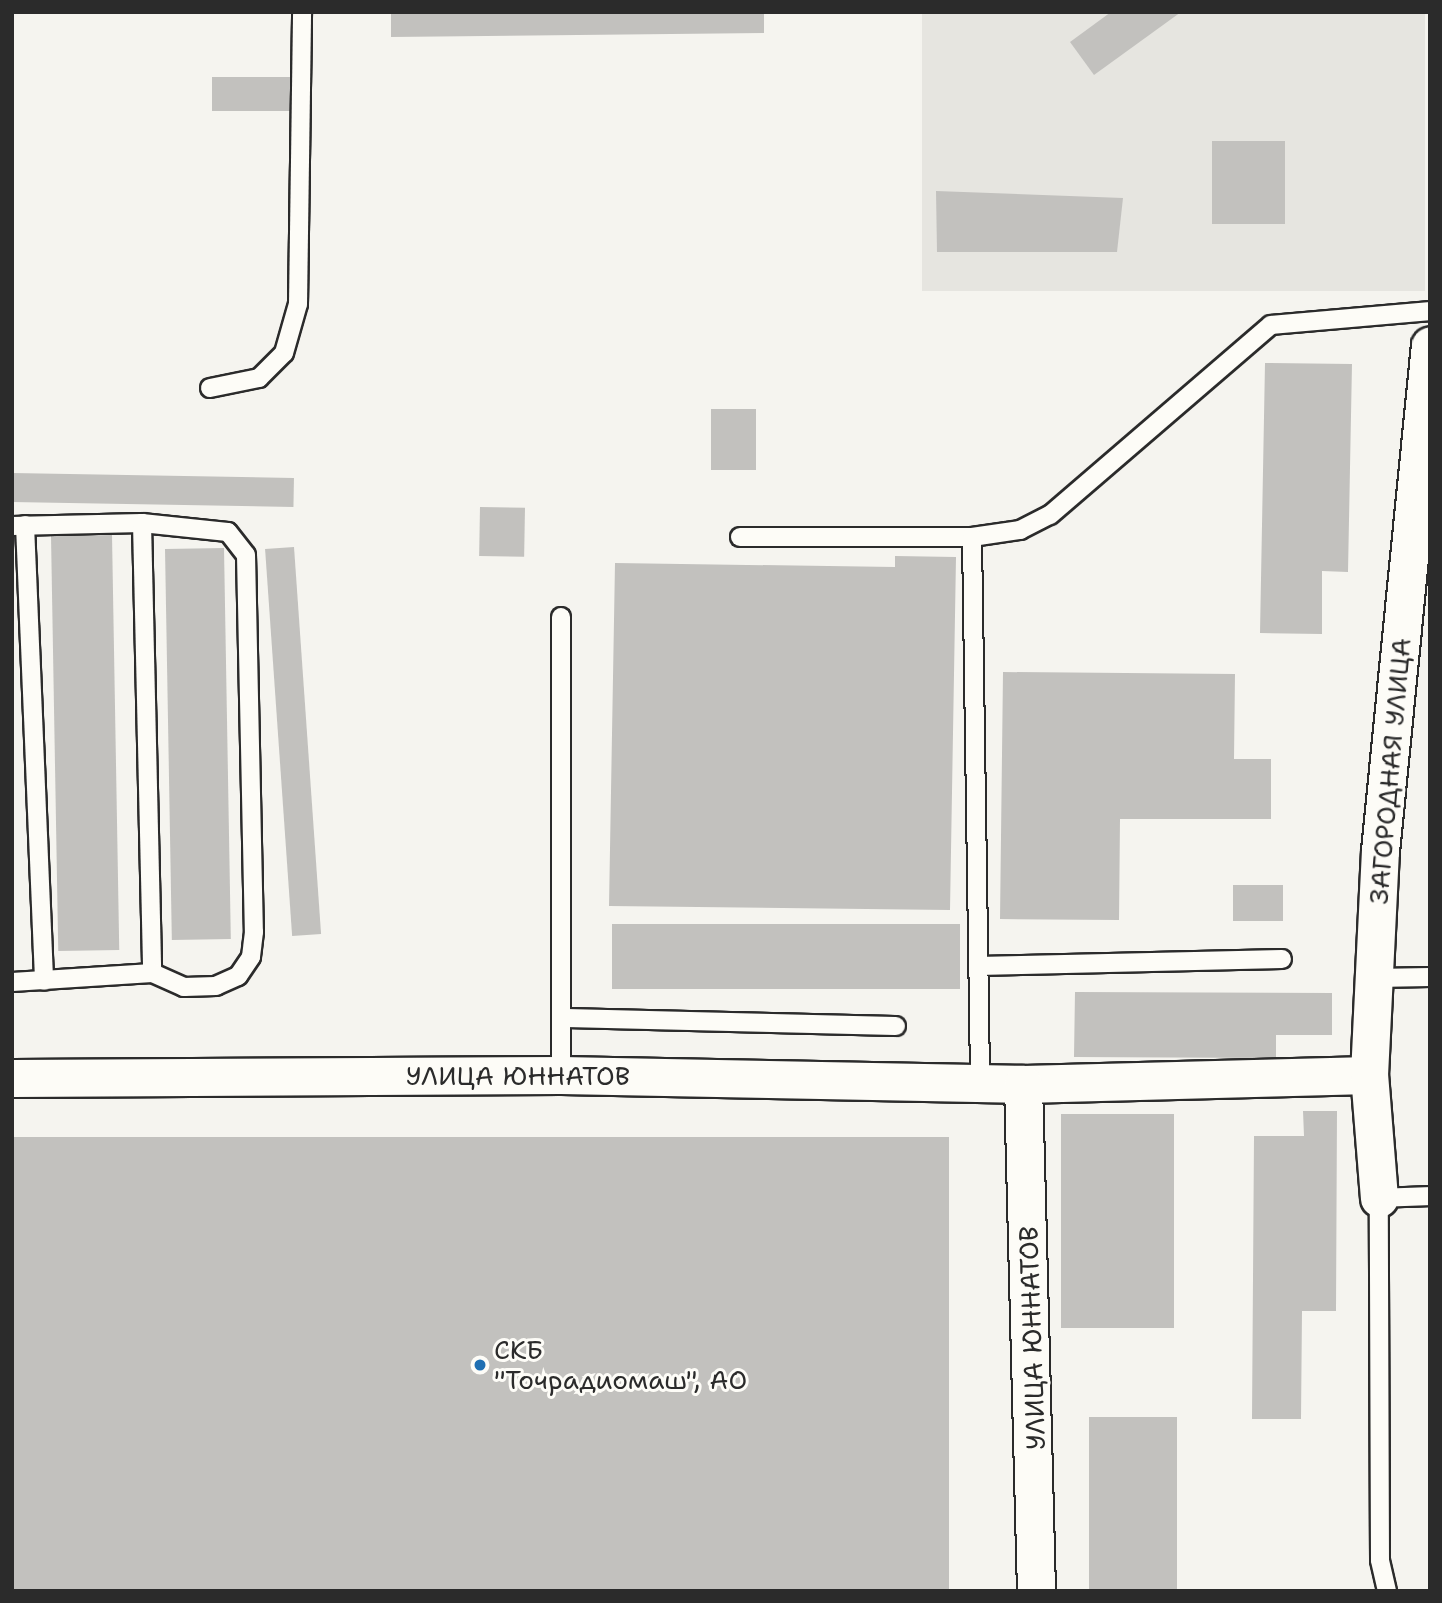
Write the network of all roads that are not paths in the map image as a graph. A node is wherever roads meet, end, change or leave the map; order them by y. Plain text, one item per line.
1 (302, 12) edge
2 (1430, 311) edge
3 (1430, 345) edge
4 (210, 388) dead end
5 (142, 523) junction
6 (18, 525) edge
7 (740, 537) dead end
8 (972, 537) junction
9 (561, 617) dead end
10 (1282, 959) dead end
11 (978, 966) junction
12 (152, 973) junction
13 (1430, 977) edge
14 (1375, 978) junction
15 (44, 981) junction
16 (12, 982) edge
17 (565, 1018) junction
18 (896, 1026) dead end
19 (561, 1075) junction
20 (1369, 1076) junction
21 (12, 1078) edge
22 (980, 1079) junction
23 (1023, 1084) junction
24 (1430, 1196) edge
25 (1379, 1198) junction
26 (1036, 1591) edge
27 (1387, 1591) edge

1 - 4 lane
2 - 8 lane
3 - 14 street, ЗАГОРОДНАЯ УЛИЦА
5 - 6 lane
5 - 12 lane
5 - 12 lane
6 - 15 lane
7 - 8 lane
8 - 11 lane
9 - 17 lane
10 - 11 lane
11 - 22 lane
12 - 15 lane
13 - 14 lane
14 - 20 street, ЗАГОРОДНАЯ УЛИЦА
15 - 16 lane
17 - 18 lane
17 - 19 lane
19 - 21 street, УЛИЦА ЮННАТОВ
19 - 22 street, УЛИЦА ЮННАТОВ
20 - 23 street, УЛИЦА ЮННАТОВ
20 - 25 street, ЗАГОРОДНАЯ УЛИЦА
22 - 23 street, УЛИЦА ЮННАТОВ
23 - 26 street, УЛИЦА ЮННАТОВ
24 - 25 lane
25 - 27 lane

